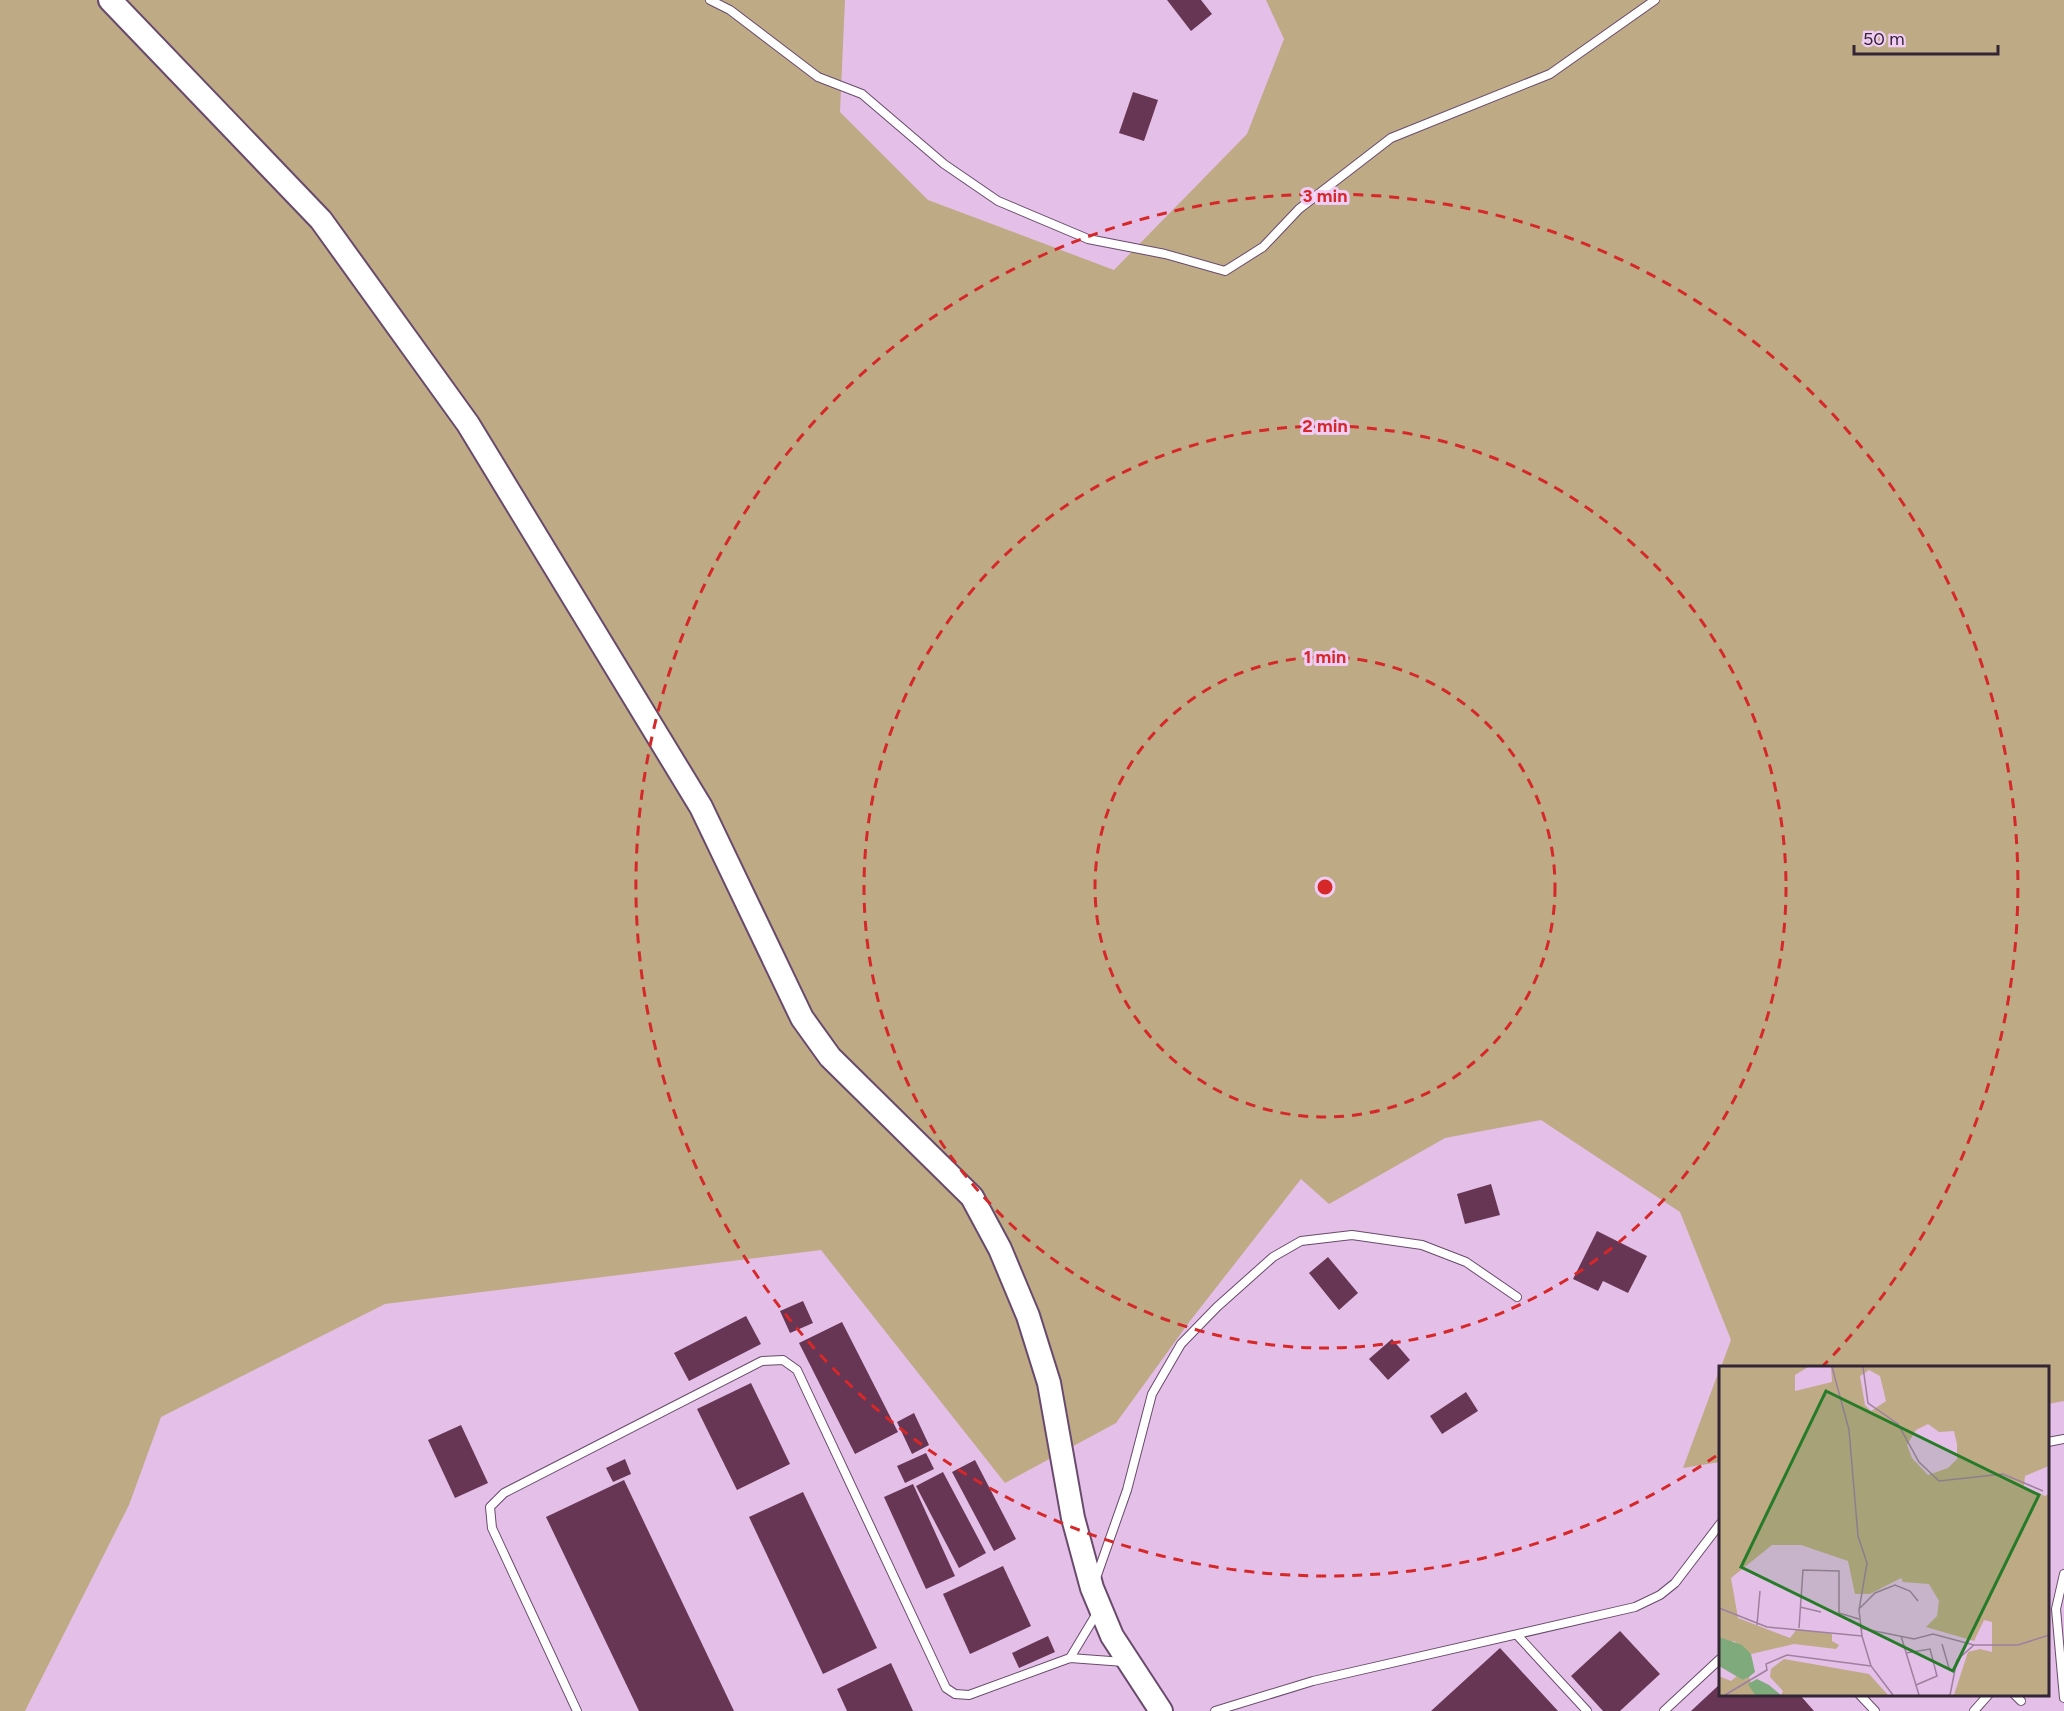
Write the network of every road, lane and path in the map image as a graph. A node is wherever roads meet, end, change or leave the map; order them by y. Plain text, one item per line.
1 (110, 0) edge
2 (710, 0) edge
3 (1655, 0) edge
4 (1517, 1297) dead end
5 (2064, 1439) edge
6 (2049, 1442) edge
7 (1719, 1525) edge
8 (2064, 1574) edge
9 (1096, 1598) junction
10 (1518, 1636) junction
11 (1070, 1658) junction
12 (1719, 1660) edge
13 (1130, 1662) junction
14 (1860, 1696) edge
15 (1988, 1696) edge
16 (2015, 1696) edge
17 (2064, 1698) edge
18 (2021, 1701) dead end
19 (577, 1711) edge
20 (1161, 1711) edge
21 (1215, 1711) edge
22 (1587, 1711) edge
23 (1664, 1711) edge
24 (1875, 1711) edge
25 (1974, 1711) edge

1 - 9 main road
2 - 3 lane
4 - 9 lane
5 - 6 lane
7 - 10 lane
8 - 17 lane
9 - 11 lane
9 - 13 main road
10 - 21 lane
10 - 22 lane
11 - 13 lane
11 - 19 lane
12 - 23 lane
13 - 20 main road
14 - 24 lane
15 - 25 lane
16 - 18 lane

